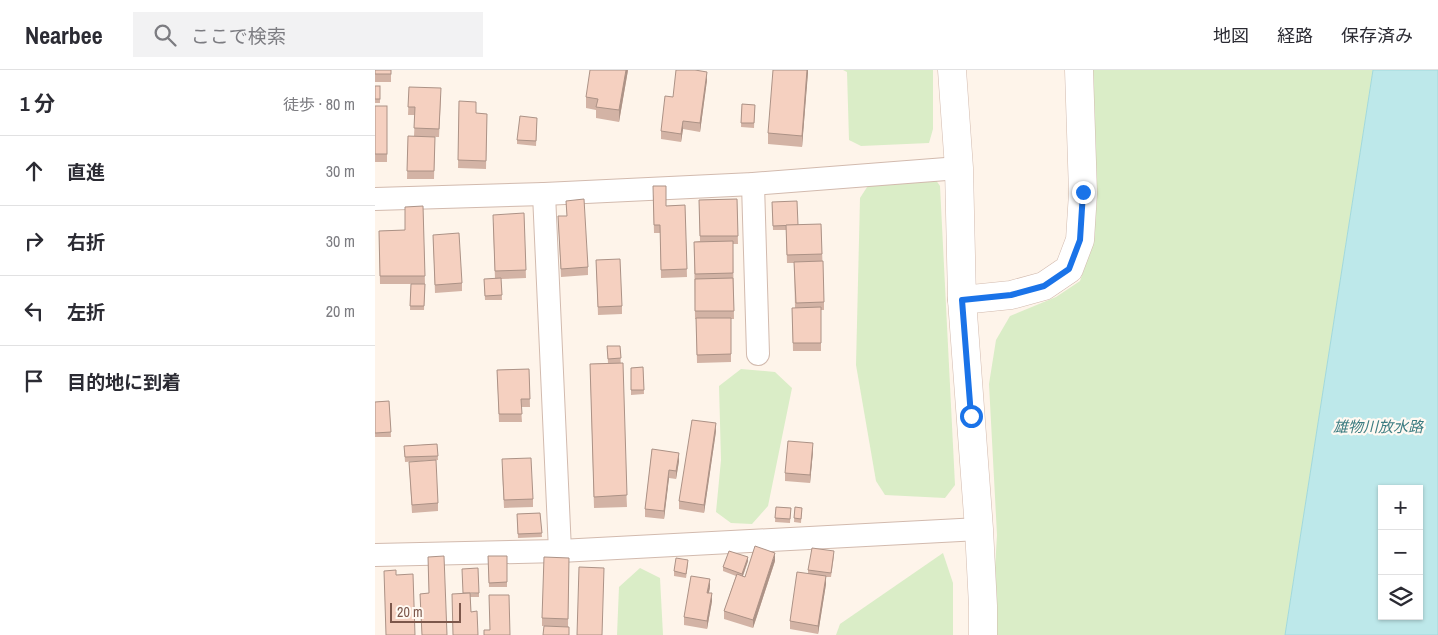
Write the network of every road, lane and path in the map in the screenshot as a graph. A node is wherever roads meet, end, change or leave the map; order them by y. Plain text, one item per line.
1 (952, 70) edge
2 (1079, 70) edge
3 (959, 168) junction
4 (753, 184) junction
5 (544, 194) junction
6 (375, 199) edge
7 (962, 300) junction
8 (757, 354) dead end
9 (979, 529) junction
10 (560, 551) junction
11 (375, 555) edge
12 (983, 635) edge

1 - 3 street
2 - 7 street
3 - 4 street
3 - 7 street
4 - 5 street
4 - 8 street
5 - 6 street
5 - 10 street
7 - 9 street
9 - 10 street
9 - 12 street
10 - 11 street

